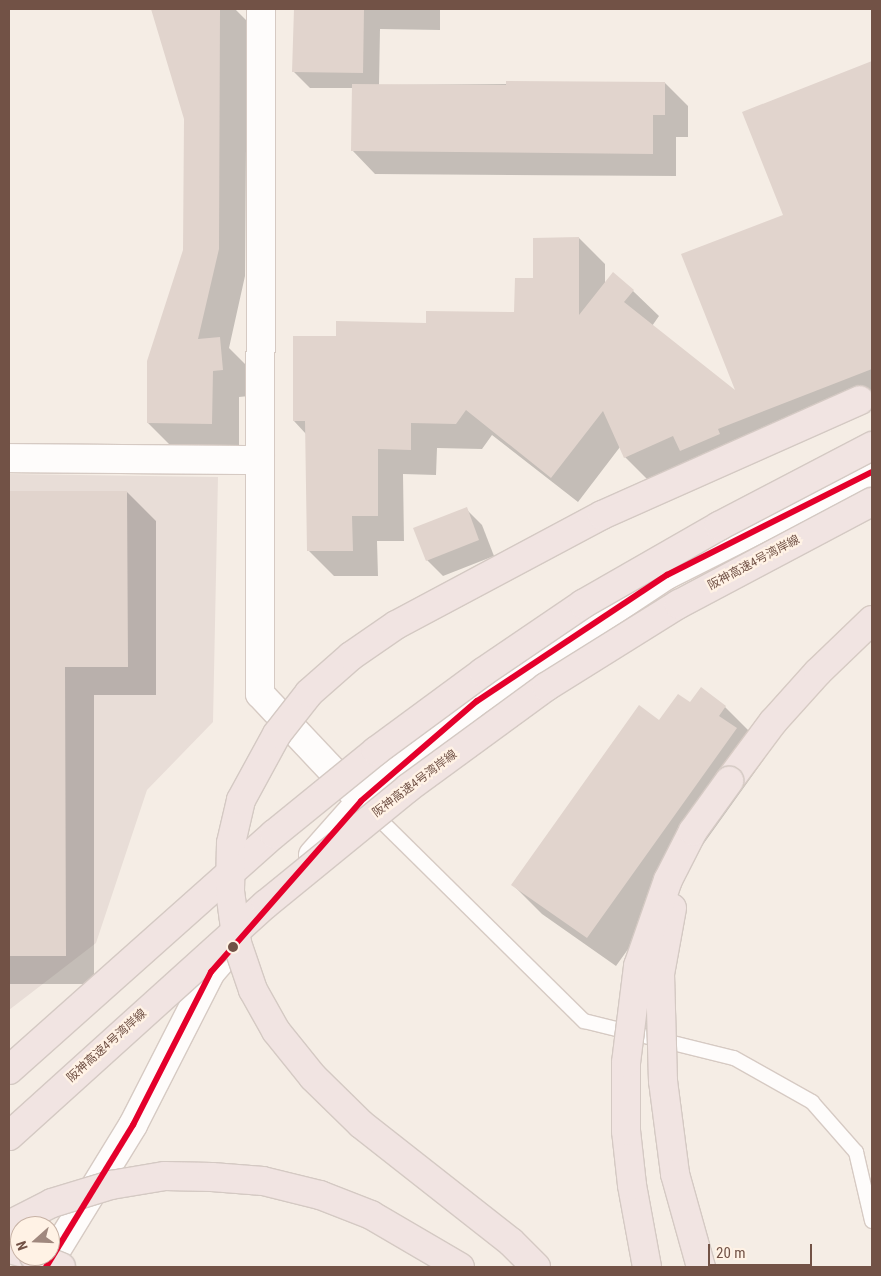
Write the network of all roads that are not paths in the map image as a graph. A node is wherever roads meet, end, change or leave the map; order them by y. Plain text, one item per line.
1 (261, 9) edge
2 (872, 396) edge
3 (872, 446) edge
4 (9, 458) edge
5 (260, 460) junction
6 (872, 472) edge
7 (872, 502) edge
8 (872, 620) edge
9 (729, 781) junction
10 (361, 801) junction
11 (9, 1070) edge
12 (9, 1136) edge
13 (872, 1221) edge
14 (9, 1225) edge
15 (46, 1267) edge
16 (460, 1267) edge
17 (536, 1267) edge
18 (647, 1267) edge
19 (700, 1267) edge

1 - 5 street
2 - 17 highway, bridge
3 - 11 highway, bridge
4 - 5 street
5 - 10 street
6 - 10 street
7 - 12 highway, 阪神高速4号湾岸線, bridge
8 - 9 highway
9 - 18 highway, bridge
9 - 19 highway, bridge
10 - 13 lane
10 - 15 street
14 - 16 highway, bridge

